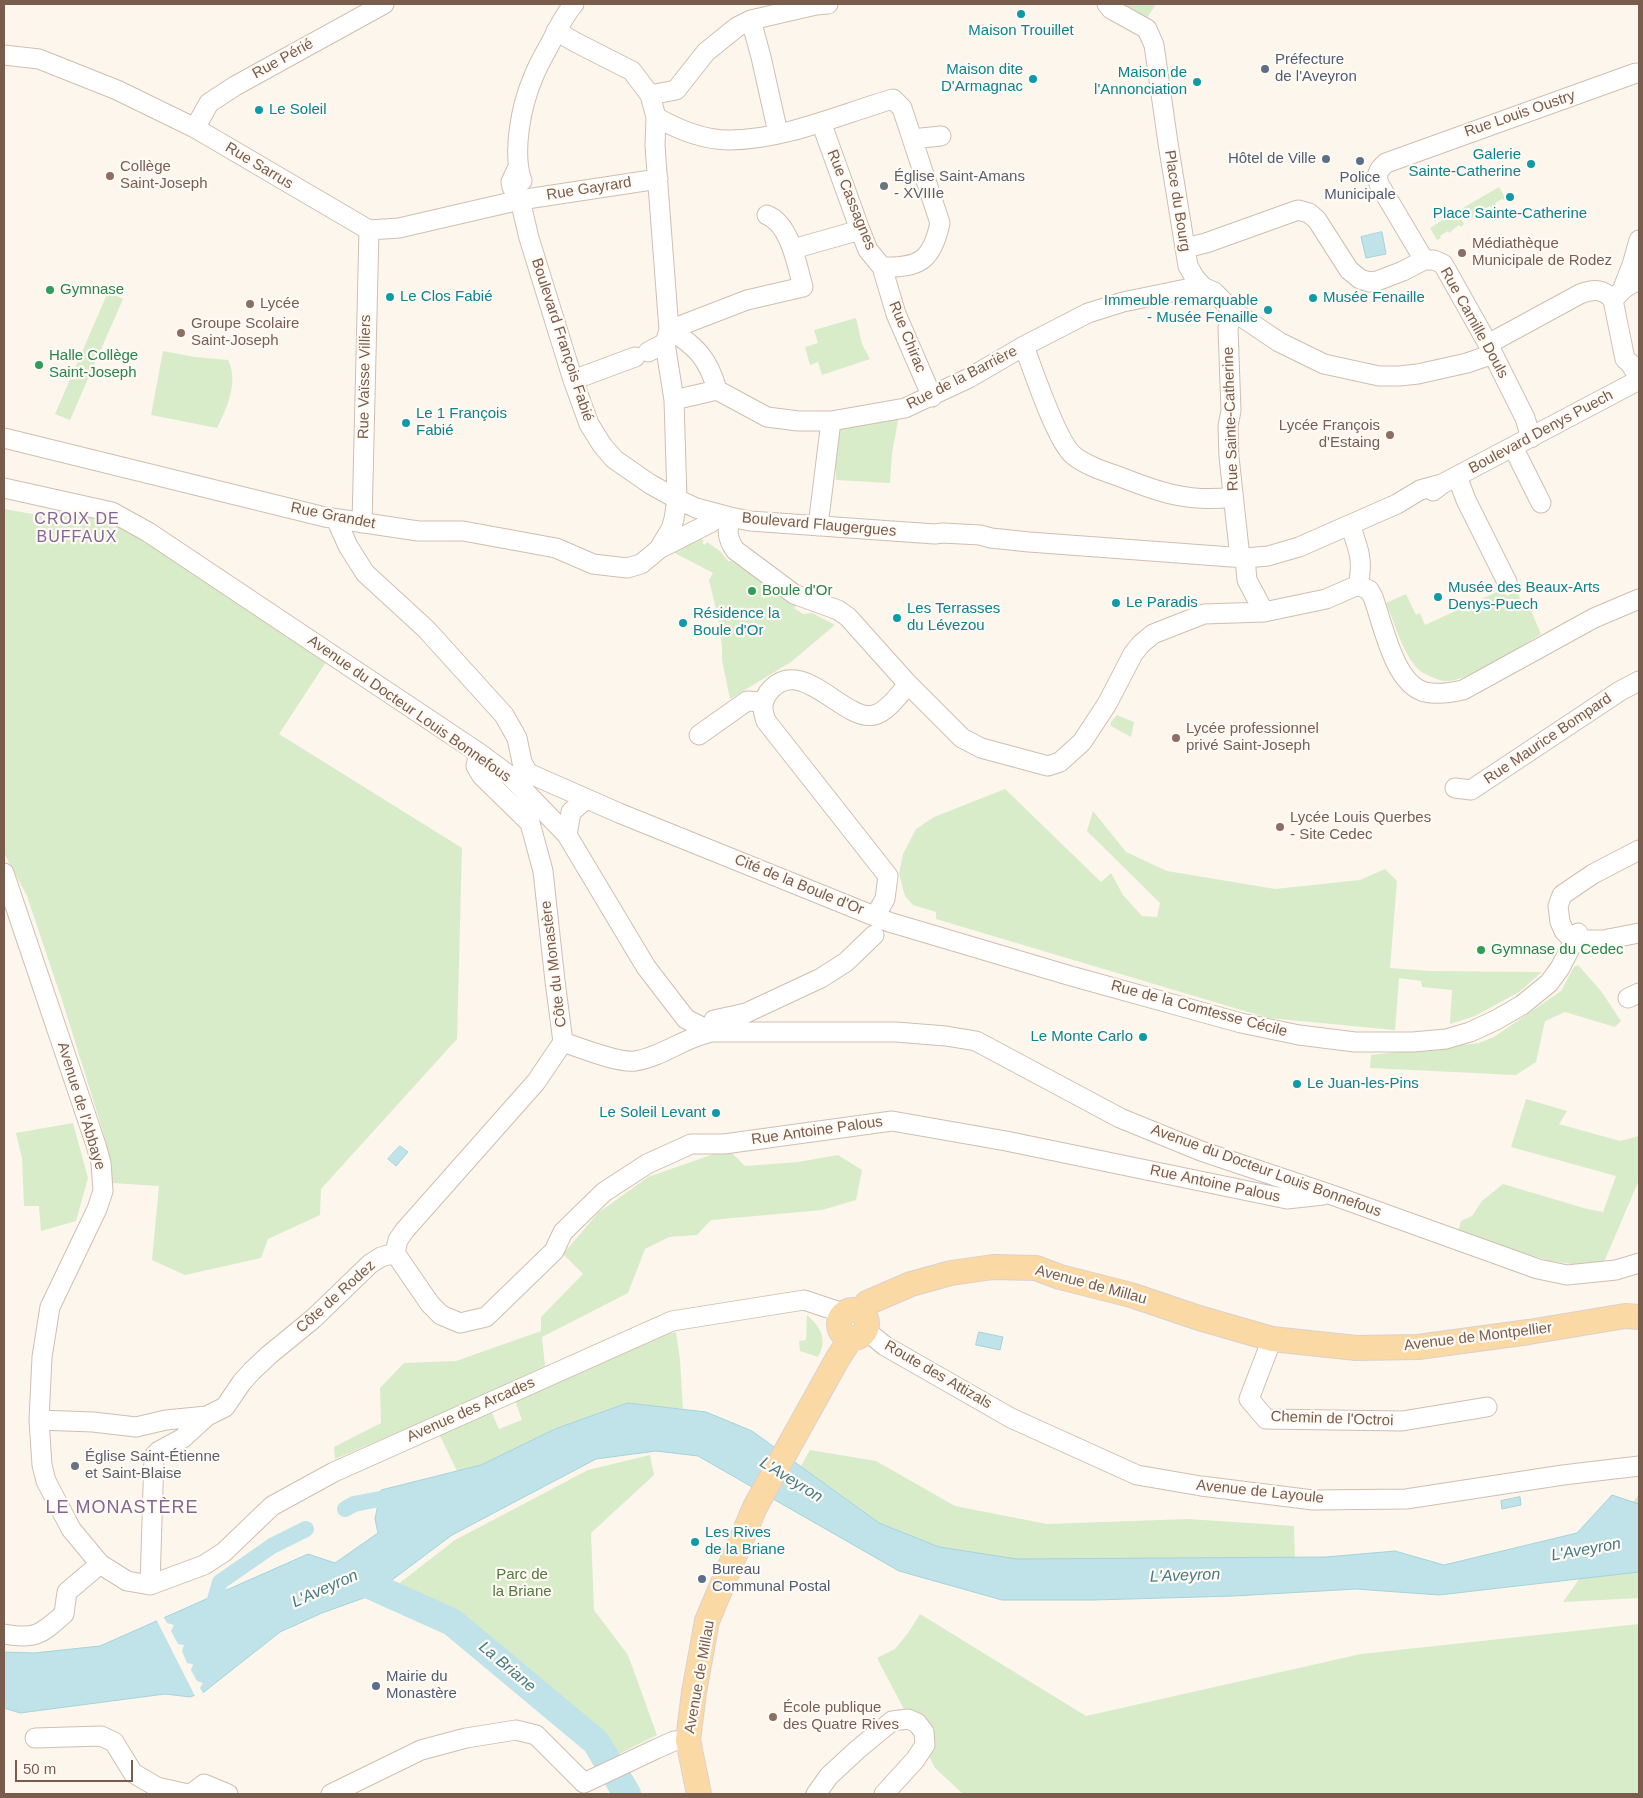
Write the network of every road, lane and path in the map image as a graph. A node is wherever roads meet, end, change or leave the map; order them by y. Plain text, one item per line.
1 (384, 4) edge
2 (574, 4) edge
3 (828, 4) edge
4 (1107, 4) edge
5 (751, 20) junction
6 (556, 31) junction
7 (4, 55) edge
8 (1636, 73) edge
9 (650, 94) junction
10 (656, 117) junction
11 (821, 122) junction
12 (195, 128) junction
13 (778, 133) junction
14 (941, 136) dead end
15 (912, 139) junction
16 (1378, 169) joint
17 (658, 178) junction
18 (520, 200) junction
19 (767, 214) dead end
20 (369, 230) junction
21 (860, 230) junction
22 (1639, 240) edge
23 (1185, 248) junction
24 (793, 249) junction
25 (1424, 260) junction
26 (883, 272) junction
27 (1203, 287) junction
28 (1627, 288) edge
29 (1228, 305) junction
30 (667, 337) junction
31 (1024, 346) junction
32 (1491, 349) junction
33 (1639, 379) edge
34 (573, 380) junction
35 (717, 390) junction
36 (932, 397) junction
37 (674, 400) junction
38 (832, 421) junction
39 (4, 438) edge
40 (1531, 438) junction
41 (1513, 447) junction
42 (1449, 480) junction
43 (4, 488) edge
44 (1232, 491) junction
45 (677, 499) junction
46 (1541, 503) dead end
47 (726, 516) junction
48 (336, 518) junction
49 (362, 523) junction
50 (1350, 525) junction
51 (818, 526) junction
52 (659, 549) junction
53 (1243, 558) junction
54 (1507, 582) dead end
55 (1358, 585) junction
56 (1639, 599) edge
57 (1264, 612) junction
58 (1639, 681) edge
59 (908, 684) junction
60 (762, 702) junction
61 (699, 735) dead end
62 (479, 752) junction
63 (528, 773) junction
64 (510, 776) junction
65 (1456, 788) dead end
66 (564, 789) junction
67 (586, 799) junction
68 (571, 812) junction
69 (549, 817) junction
70 (566, 835) junction
71 (1639, 850) edge
72 (4, 873) edge
73 (875, 916) junction
74 (1639, 933) edge
75 (874, 936) dead end
76 (1579, 938) junction
77 (712, 1032) junction
78 (563, 1042) junction
79 (1332, 1195) junction
80 (395, 1253) junction
81 (1639, 1263) edge
82 (1639, 1317) edge
83 (1198, 1318) joint
84 (852, 1324) junction
85 (1272, 1339) junction
86 (1487, 1408) dead end
87 (207, 1416) junction
88 (1011, 1418) joint
89 (39, 1420) junction
90 (1639, 1466) edge
91 (100, 1564) junction
92 (150, 1585) junction
93 (4, 1634) edge
94 (35, 1738) dead end
95 (688, 1740) junction
96 (586, 1786) edge
97 (190, 1794) edge
98 (228, 1794) edge
99 (331, 1794) edge
100 (698, 1794) edge
101 (816, 1794) edge
102 (884, 1794) edge

1 - 12 street, Rue Périé
2 - 6 street
3 - 5 street
4 - 23 street, Place du Bourg
5 - 9 street
5 - 13 street
6 - 9 street
6 - 18 street, Boulevard François Fabié
7 - 12 street, Rue Sarrus
8 - 16 street, Rue Louis Oustry
9 - 10 street, Rue Grandet
10 - 13 street
10 - 17 street, Rue Grandet
11 - 13 street
11 - 15 street
11 - 21 street, Rue Cassagnes
12 - 20 street, Rue Sarrus
14 - 15 street
15 - 26 street
16 - 25 street, Rue Camille Douls
17 - 18 street, Rue Gayrard
17 - 30 street, Rue Grandet
18 - 20 street
18 - 34 street, Boulevard François Fabié
19 - 24 street
20 - 49 street, Rue Vaïsse Villiers
21 - 24 street
21 - 26 street, Rue Cassagnes
22 - 28 street
23 - 25 street
23 - 27 street, Place du Bourg
24 - 30 street
25 - 32 street, Rue Camille Douls
26 - 36 street, Rue Chirac
27 - 29 street, Place du Bourg
27 - 31 street, Rue de la Barrière
28 - 32 street, Place du Bourg
28 - 33 street
29 - 32 street, Place du Bourg
29 - 44 street, Rue Sainte-Catherine
30 - 34 street
30 - 35 street
30 - 37 street, Rue Grandet
31 - 36 street, Rue de la Barrière
31 - 44 street
32 - 40 street, Rue Camille Douls
33 - 40 street, Boulevard Denys Puech
34 - 45 street, Boulevard François Fabié
35 - 37 street
35 - 38 street, Rue de la Barrière
36 - 38 street, Rue de la Barrière
37 - 45 street, Rue Grandet
38 - 51 street
39 - 48 street, Rue Grandet
40 - 41 street, Boulevard Denys Puech
41 - 42 street, Boulevard Denys Puech
41 - 46 street
42 - 50 street, Boulevard Denys Puech
42 - 54 street
43 - 62 street, Avenue du Docteur Louis Bonnefous
44 - 53 street, Rue Sainte-Catherine
45 - 47 street, Boulevard Flaugergues
45 - 52 street, Rue Grandet
47 - 51 street, Boulevard Flaugergues
47 - 52 street, Rue Grandet
47 - 59 street
48 - 49 street, Rue Grandet
48 - 63 street
49 - 52 street, Rue Grandet
50 - 53 street, Boulevard Denys Puech
50 - 55 street
51 - 53 street, Boulevard Flaugergues
53 - 57 street, Rue Sainte-Catherine
55 - 56 street
55 - 57 street
57 - 59 street
58 - 65 street, Rue Maurice Bompard
59 - 60 street
60 - 61 street
60 - 73 street, Cité de la Boule d'Or
62 - 64 street, Avenue du Docteur Louis Bonnefous
62 - 78 street, Côte du Monastère
63 - 64 street
63 - 66 street, Cité de la Boule d'Or
64 - 69 street, Avenue du Docteur Louis Bonnefous
66 - 67 street, Cité de la Boule d'Or
66 - 69 street
67 - 68 street
67 - 73 street, Cité de la Boule d'Or
68 - 69 street
68 - 70 street
69 - 70 street, Avenue du Docteur Louis Bonnefous
70 - 77 street, Avenue du Docteur Louis Bonnefous
71 - 76 street
72 - 89 street, Avenue de l'Abbaye
73 - 76 street, Rue de la Comtesse Cécile
74 - 76 street
75 - 77 street
77 - 78 street, Côte du Monastère
77 - 79 street, Avenue du Docteur Louis Bonnefous
78 - 80 street
79 - 80 street, Rue Antoine Palous
79 - 81 street, Avenue du Docteur Louis Bonnefous
80 - 87 street, Côte de Rodez
82 - 85 main road, Avenue de Montpellier
83 - 84 main road, Avenue de Millau
83 - 85 main road, Avenue de Montpellier
84 - 88 street, Route des Attizals
84 - 92 street, Avenue des Arcades
84 - 95 main road, Avenue de Millau
85 - 86 street, Chemin de l'Octroi
87 - 89 street, Côte de Rodez
87 - 92 street
88 - 90 street, Avenue de Layoule
89 - 91 street, Avenue de l'Abbaye
91 - 92 street, Avenue de l'Abbaye
91 - 93 street
94 - 97 street
95 - 96 street
95 - 100 main road, Avenue de Millau
96 - 99 street
97 - 98 street
101 - 102 street

